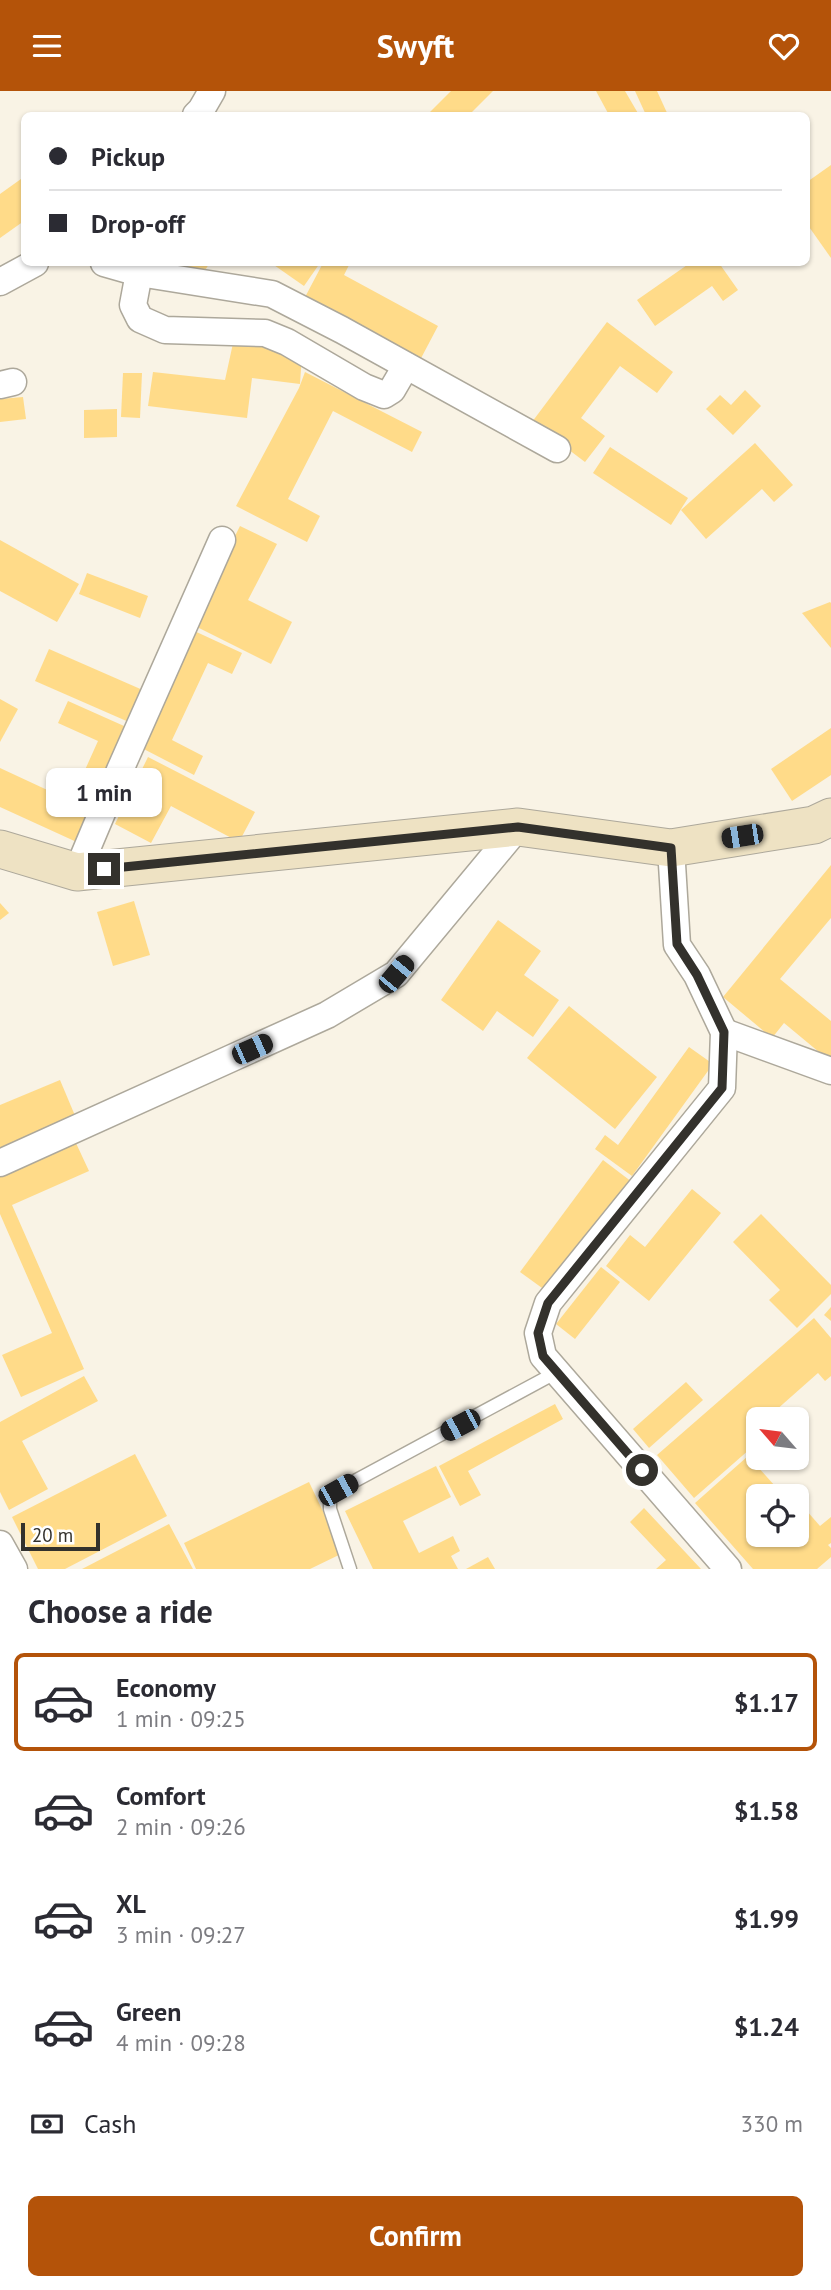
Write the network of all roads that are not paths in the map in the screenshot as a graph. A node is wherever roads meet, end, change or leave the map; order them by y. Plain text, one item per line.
1 (212, 91) edge
2 (199, 112) edge
3 (29, 266) edge
4 (114, 266) edge
5 (139, 273) junction
6 (0, 282) edge
7 (406, 366) junction
8 (557, 449) dead end
9 (222, 540) dead end
10 (831, 817) edge
11 (518, 827) junction
12 (671, 848) junction
13 (0, 849) edge
14 (77, 872) junction
15 (724, 1032) junction
16 (831, 1071) edge
17 (0, 1163) edge
18 (557, 1372) junction
19 (0, 1544) edge
20 (14, 1569) edge
21 (350, 1569) edge
22 (728, 1569) edge

1 - 2 street
3 - 6 street
4 - 5 street
5 - 7 street
5 - 7 street
7 - 8 street
9 - 14 street
10 - 12 street
11 - 12 street
11 - 14 street
11 - 17 street
12 - 15 street
13 - 14 street
15 - 16 street
15 - 18 street
18 - 21 lane
18 - 22 street
19 - 20 street

